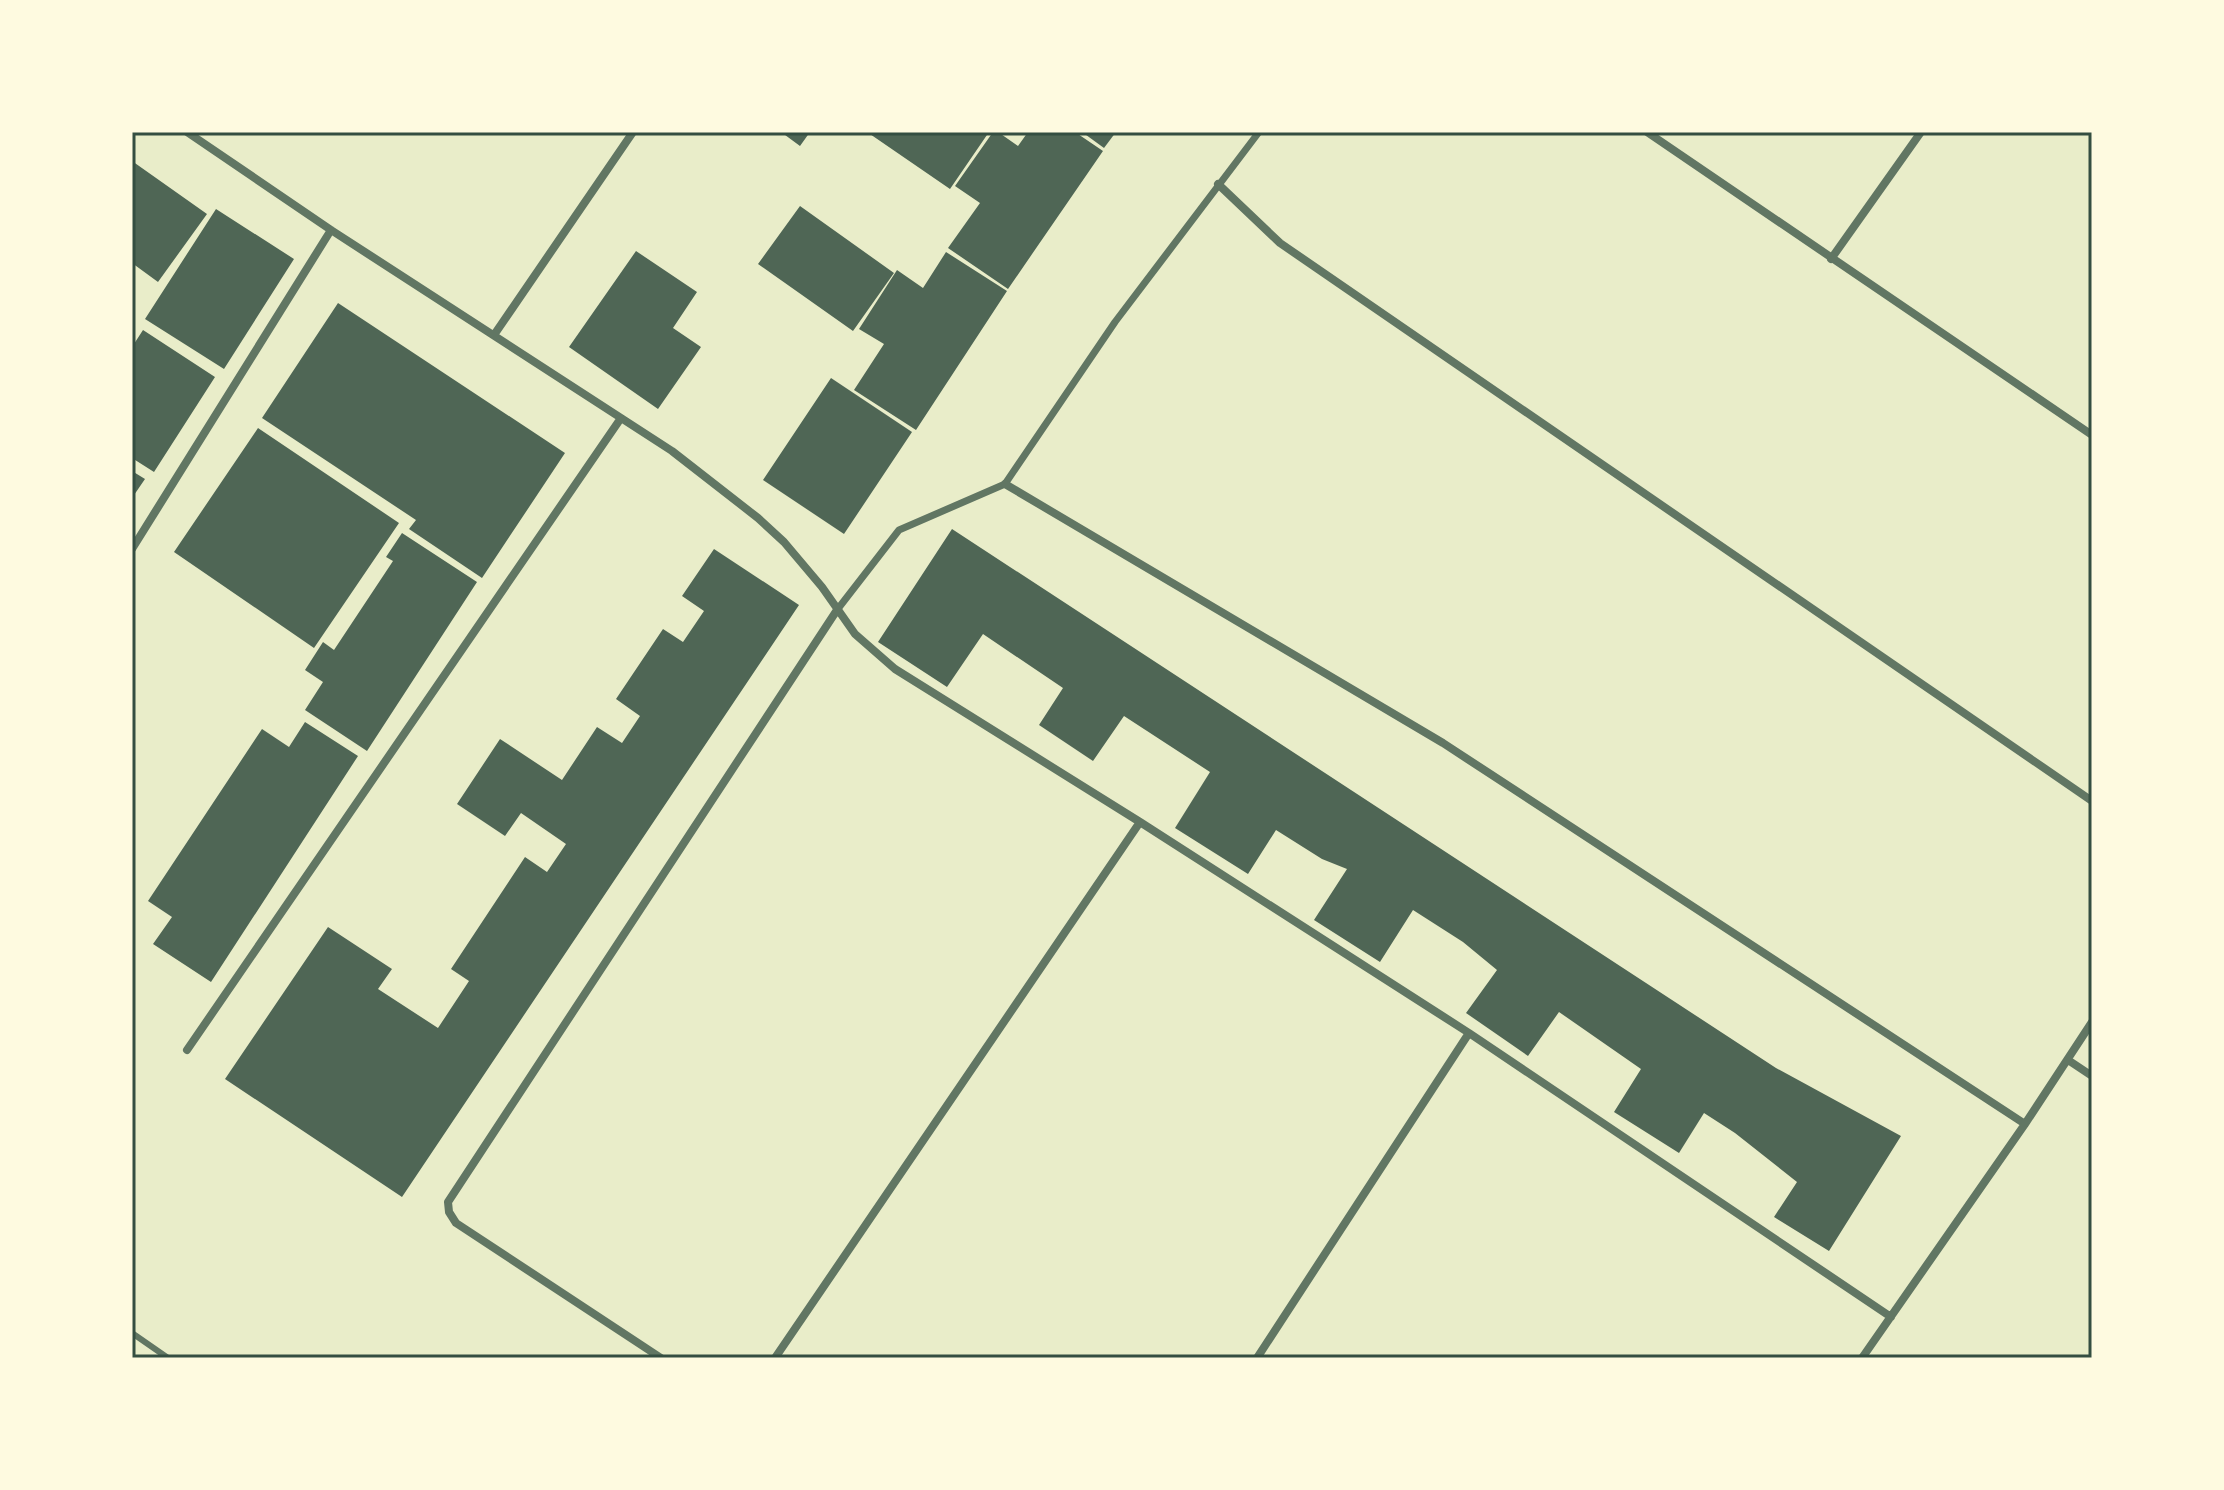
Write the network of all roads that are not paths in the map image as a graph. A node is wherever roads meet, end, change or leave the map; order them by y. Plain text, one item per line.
1 (187, 132) edge
2 (633, 132) edge
3 (1259, 132) edge
4 (1647, 132) edge
5 (1921, 132) edge
6 (1218, 184) junction
7 (331, 230) junction
8 (1831, 259) junction
9 (494, 335) junction
10 (621, 418) junction
11 (2092, 435) edge
12 (1005, 484) junction
13 (132, 549) edge
14 (837, 610) junction
15 (2092, 801) edge
16 (1140, 822) junction
17 (2092, 1022) edge
18 (1469, 1033) junction
19 (187, 1050) dead end
20 (2068, 1060) junction
21 (2092, 1076) edge
22 (2025, 1124) junction
23 (1891, 1317) junction
24 (132, 1333) edge
25 (168, 1358) edge
26 (661, 1358) edge
27 (775, 1358) edge
28 (1257, 1358) edge
29 (1862, 1358) edge

1 - 7 street
2 - 9 street
3 - 6 street
4 - 8 street
5 - 8 street
6 - 12 street
6 - 15 street
7 - 9 street
7 - 13 street
8 - 11 street
9 - 10 street
10 - 14 street
10 - 19 street
12 - 14 street
12 - 22 street
14 - 16 street
14 - 26 street
16 - 18 street
16 - 27 street
17 - 20 street
18 - 23 street
18 - 28 street
20 - 21 street
20 - 22 street
22 - 23 street
23 - 29 street
24 - 25 lane

